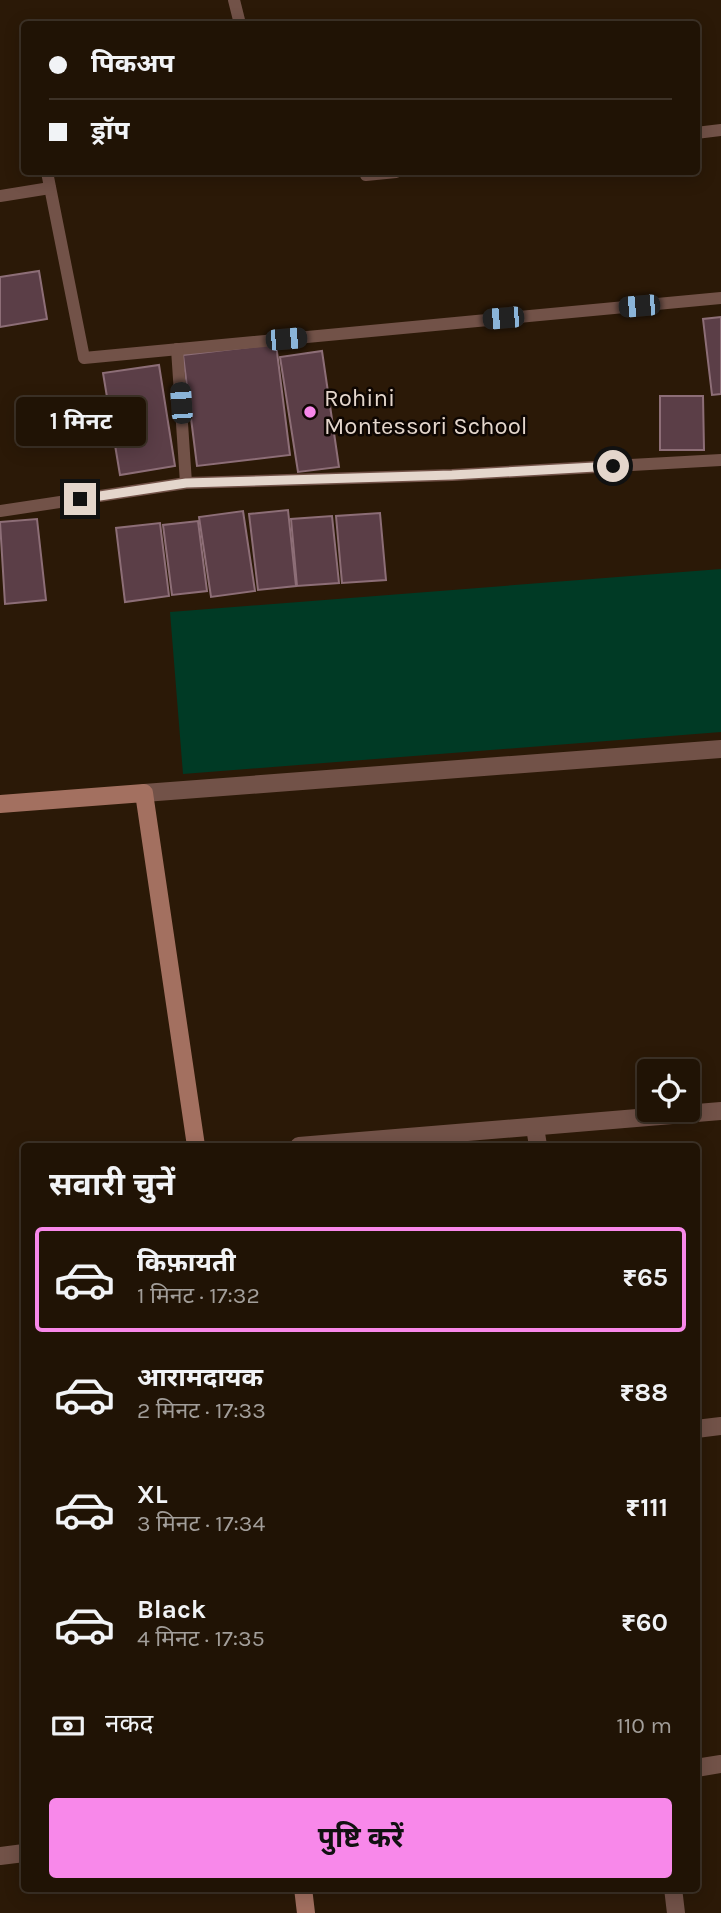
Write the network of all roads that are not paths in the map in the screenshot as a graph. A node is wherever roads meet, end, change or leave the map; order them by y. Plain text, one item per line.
1 (237, 0) edge
2 (240, 21) edge
3 (721, 130) edge
4 (700, 133) edge
5 (48, 175) edge
6 (50, 188) junction
7 (0, 196) edge
8 (721, 298) edge
9 (177, 349) junction
10 (721, 460) edge
11 (186, 483) junction
12 (0, 511) edge
13 (721, 749) edge
14 (144, 793) junction
15 (0, 804) edge
16 (721, 1111) edge
17 (535, 1127) junction
18 (195, 1143) edge
19 (336, 1143) edge
20 (538, 1143) edge
21 (721, 1426) edge
22 (700, 1429) edge
23 (721, 1764) edge
24 (700, 1767) edge
25 (21, 1853) edge
26 (0, 1856) edge
27 (303, 1892) edge
28 (674, 1892) edge
29 (306, 1913) edge
30 (677, 1913) edge

1 - 2 lane
3 - 4 lane
5 - 6 lane
6 - 7 lane
6 - 9 lane
8 - 9 lane
9 - 11 lane
10 - 11 lane
11 - 12 lane
13 - 14 street
14 - 15 street
14 - 18 street
16 - 17 street
17 - 19 street
17 - 20 street
21 - 22 street
23 - 24 street
25 - 26 street
27 - 29 street
28 - 30 street

